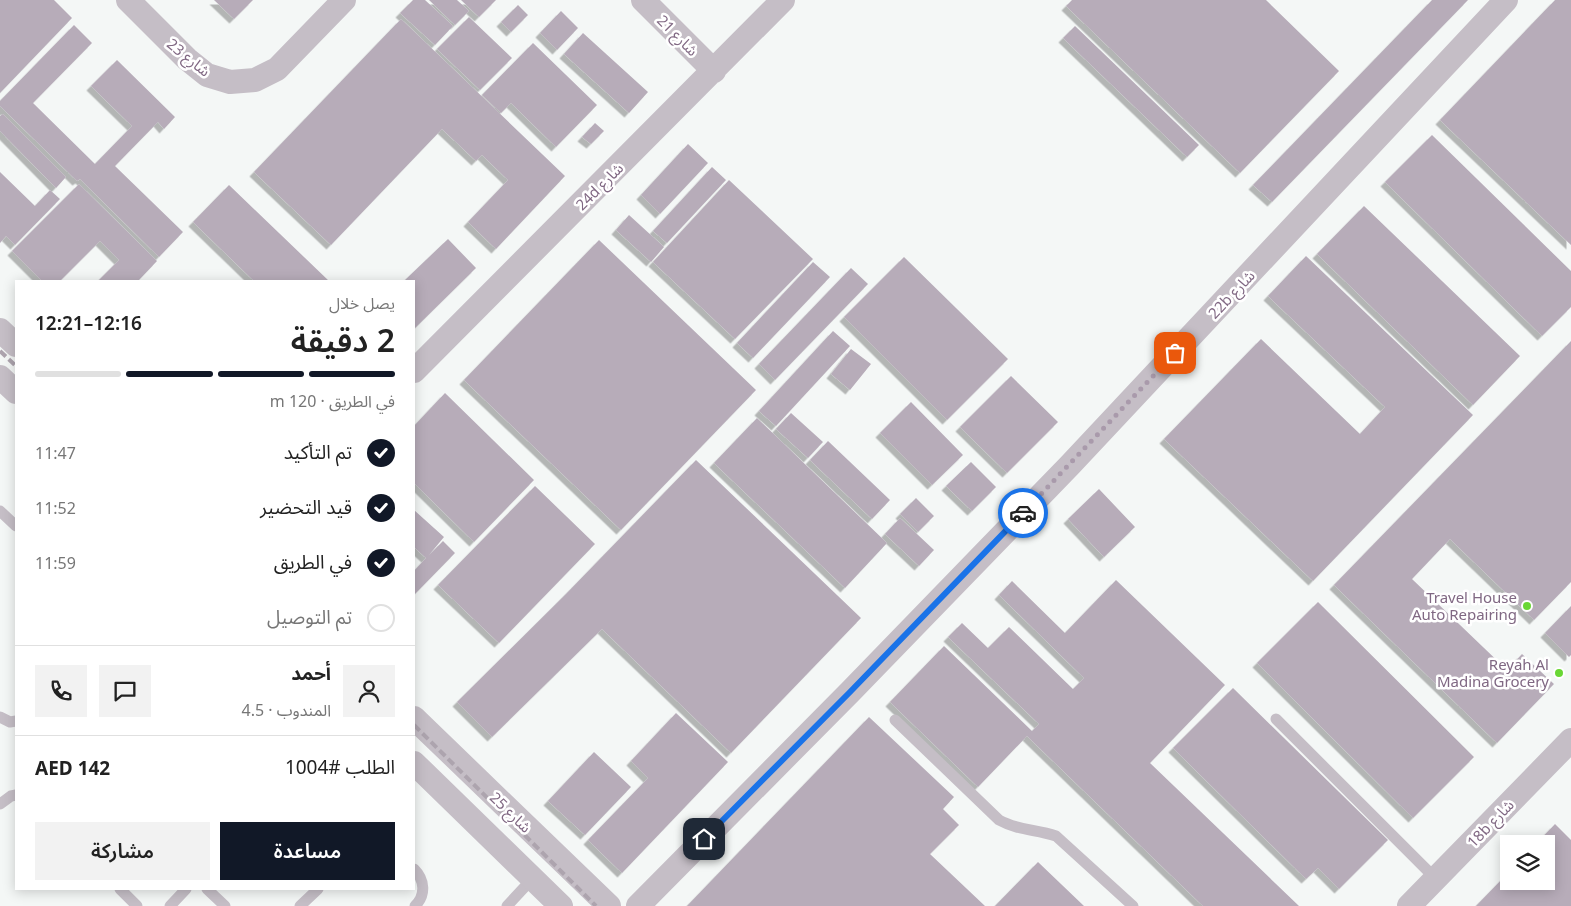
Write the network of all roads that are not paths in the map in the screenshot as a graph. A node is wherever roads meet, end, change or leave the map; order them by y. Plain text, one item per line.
1 (128, 0) edge
2 (344, 0) edge
3 (643, 0) edge
4 (783, 0) edge
5 (1506, 0) edge
6 (714, 71) junction
7 (0, 330) edge
8 (15, 344) edge
9 (415, 371) edge
10 (0, 377) edge
11 (15, 391) edge
12 (0, 511) edge
13 (15, 525) edge
14 (0, 716) edge
15 (415, 719) edge
16 (1276, 719) dead end
17 (895, 720) dead end
18 (15, 721) edge
19 (1571, 740) edge
20 (415, 764) edge
21 (15, 795) edge
22 (0, 804) edge
23 (415, 871) edge
24 (533, 878) junction
25 (1436, 879) junction
26 (121, 890) edge
27 (185, 890) edge
28 (208, 890) edge
29 (317, 890) edge
30 (136, 906) edge
31 (170, 906) edge
32 (225, 906) edge
33 (300, 906) edge
34 (415, 906) edge
35 (507, 906) edge
36 (562, 906) edge
37 (609, 906) edge
38 (638, 906) edge
39 (1133, 906) edge
40 (1409, 906) edge

1 - 2 street, شارع 23
3 - 6 street, شارع 21
4 - 6 street, 24d شارع
5 - 38 street, 22b شارع
6 - 9 street, 24d شارع
7 - 8 street
10 - 11 street
12 - 13 lane
14 - 18 lane
15 - 37 street, شارع 25
16 - 25 lane
17 - 39 lane
19 - 25 street, 18b شارع
20 - 24 street
21 - 22 lane
23 - 34 lane
24 - 35 lane
24 - 36 street
25 - 40 street, 18b شارع
26 - 30 lane
27 - 31 lane
28 - 32 lane
29 - 33 lane

